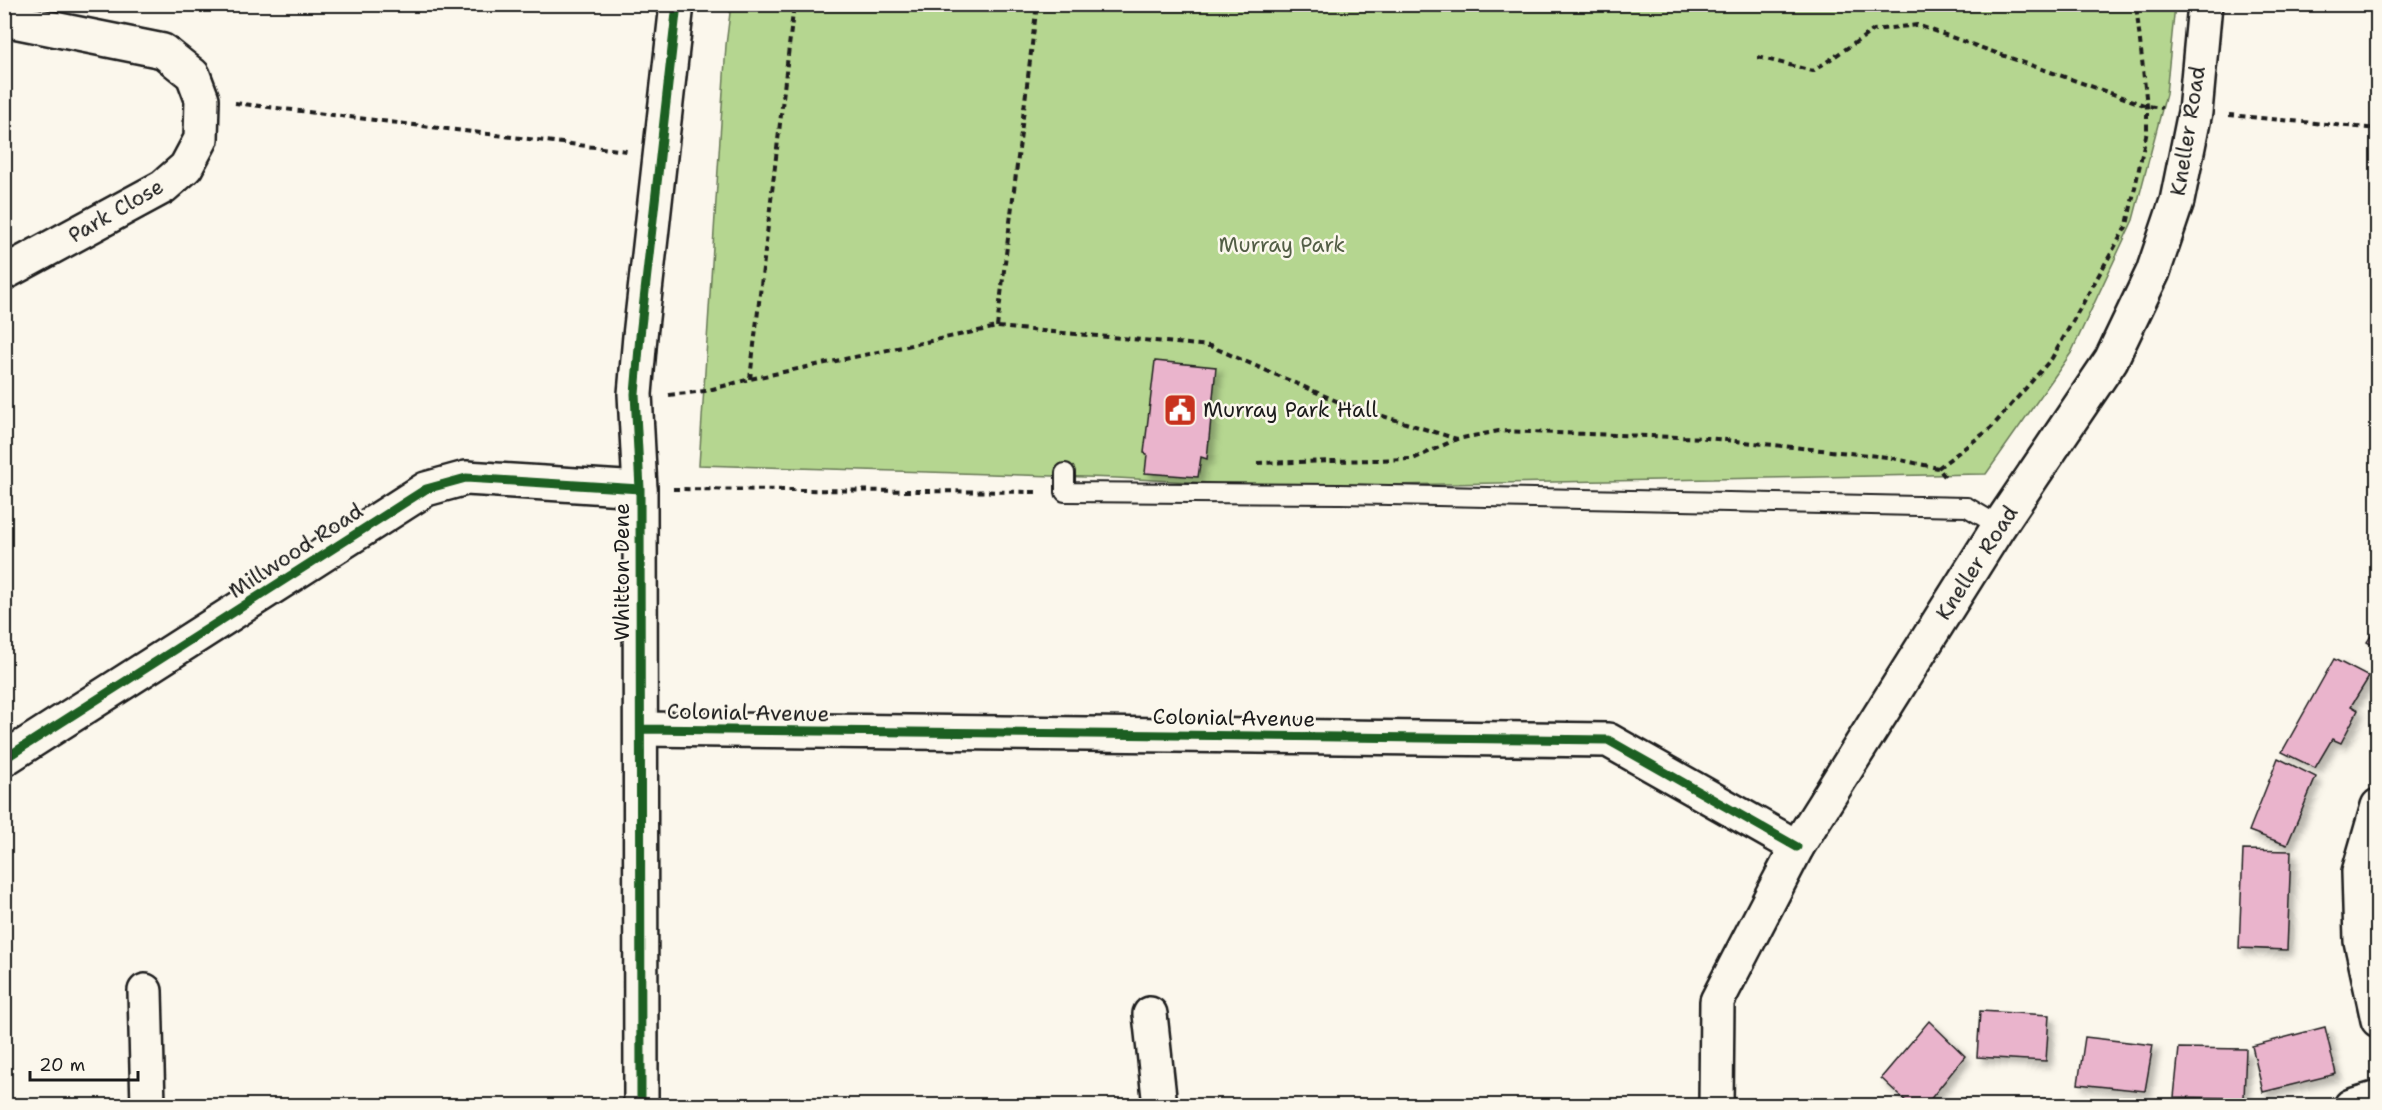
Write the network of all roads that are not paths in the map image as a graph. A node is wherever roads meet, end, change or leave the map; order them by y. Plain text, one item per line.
1 (677, 4) edge
2 (2205, 4) edge
3 (4, 19) edge
4 (4, 273) edge
5 (1065, 473) dead end
6 (640, 489) junction
7 (1999, 526) junction
8 (641, 729) junction
9 (4, 759) edge
10 (2378, 806) edge
11 (1797, 847) junction
12 (145, 991) dead end
13 (1150, 1014) dead end
14 (2378, 1020) edge
15 (2378, 1098) edge
16 (148, 1106) edge
17 (641, 1106) edge
18 (1160, 1106) edge
19 (1716, 1106) edge
20 (2350, 1106) edge

1 - 6 street, Whitton Dene
2 - 7 street, Kneller Road
3 - 4 street, Park Close
5 - 7 lane
6 - 8 street, Whitton Dene
6 - 9 street, Millwood Road
7 - 11 street, Kneller Road
8 - 11 street, Colonial Avenue
8 - 17 street, Whitton Dene
10 - 14 street
11 - 19 street, Kneller Road
12 - 16 street
13 - 18 street
15 - 20 street

